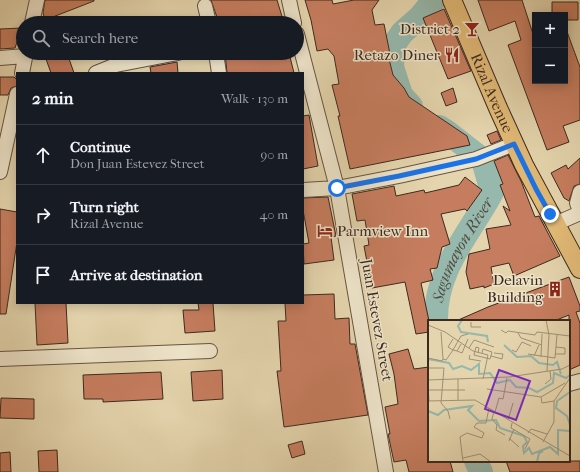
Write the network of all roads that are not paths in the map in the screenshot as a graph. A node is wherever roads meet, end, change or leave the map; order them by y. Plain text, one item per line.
1 (37, 0) edge
2 (288, 0) edge
3 (453, 1) edge
4 (205, 6) dead end
5 (34, 16) edge
6 (207, 16) edge
7 (292, 16) edge
8 (16, 56) edge
9 (0, 58) edge
10 (25, 60) edge
11 (142, 60) edge
12 (217, 60) edge
13 (304, 60) edge
14 (22, 72) edge
15 (98, 72) edge
16 (220, 72) edge
17 (16, 97) edge
18 (4, 132) edge
19 (514, 144) junction
20 (11, 151) edge
21 (0, 172) edge
22 (337, 188) junction
23 (304, 190) edge
24 (580, 192) edge
25 (580, 212) edge
26 (555, 224) junction
27 (580, 269) edge
28 (210, 351) dead end
29 (0, 359) edge
30 (580, 381) edge
31 (570, 384) edge
32 (386, 472) edge

1 - 5 street
2 - 7 street
3 - 19 main road, Rizal Avenue
4 - 6 street
8 - 9 street
10 - 14 street
11 - 15 street
12 - 16 street
13 - 22 street, Juan Estevez Street
17 - 18 street
18 - 20 street
19 - 22 street
19 - 26 main road, Rizal Avenue
20 - 21 street
22 - 23 street
22 - 32 street, Juan Estevez Street
24 - 25 street
25 - 26 street
26 - 27 main road, Rizal Avenue
28 - 29 street
30 - 31 street

